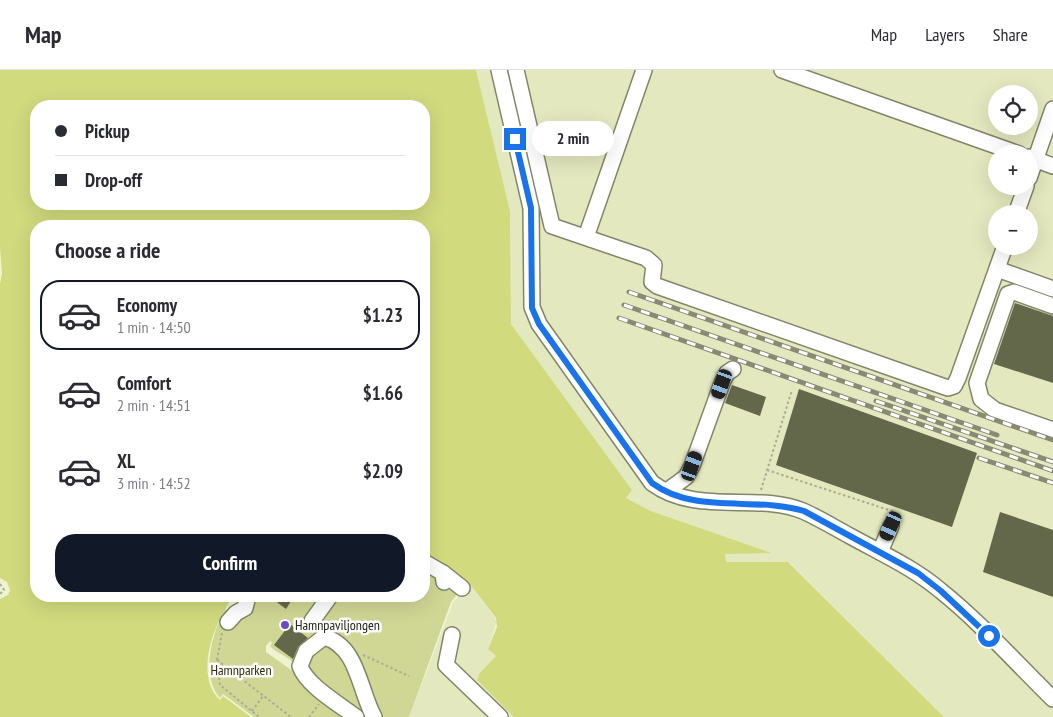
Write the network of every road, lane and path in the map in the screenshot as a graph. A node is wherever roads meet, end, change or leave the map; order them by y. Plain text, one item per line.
1 (499, 70) edge
2 (516, 70) edge
3 (644, 70) edge
4 (782, 70) edge
5 (1053, 109) edge
6 (994, 145) edge
7 (1038, 145) edge
8 (1038, 160) edge
9 (1053, 166) edge
10 (586, 237) junction
11 (1002, 255) edge
12 (997, 269) junction
13 (1053, 289) edge
14 (1053, 306) edge
15 (733, 369) dead end
16 (792, 390) dead end
17 (1053, 430) edge
18 (767, 470) junction
19 (667, 491) junction
20 (756, 505) junction
21 (891, 526) joint
22 (880, 552) junction
23 (430, 567) edge
24 (0, 584) edge
25 (462, 588) dead end
26 (0, 594) edge
27 (246, 602) edge
28 (326, 602) edge
29 (312, 621) dead end
30 (228, 622) joint
31 (452, 635) dead end
32 (217, 660) junction
33 (263, 696) junction
34 (1053, 699) edge
35 (252, 711) junction
36 (260, 717) edge
37 (291, 717) edge
38 (356, 717) edge
39 (374, 717) edge
40 (500, 717) edge

1 - 19 street
2 - 10 street
3 - 10 street
4 - 6 street
5 - 7 street
8 - 9 street
10 - 12 street
11 - 12 street
12 - 13 street
14 - 17 street
15 - 19 street
16 - 18 path
18 - 20 path
18 - 21 path
19 - 20 street
20 - 22 street
21 - 22 street
22 - 34 street
23 - 25 street
24 - 26 path
27 - 30 street
28 - 29 street
30 - 32 path
31 - 40 street
32 - 33 path
32 - 35 path
33 - 35 path
33 - 37 path
35 - 36 path
38 - 39 street

